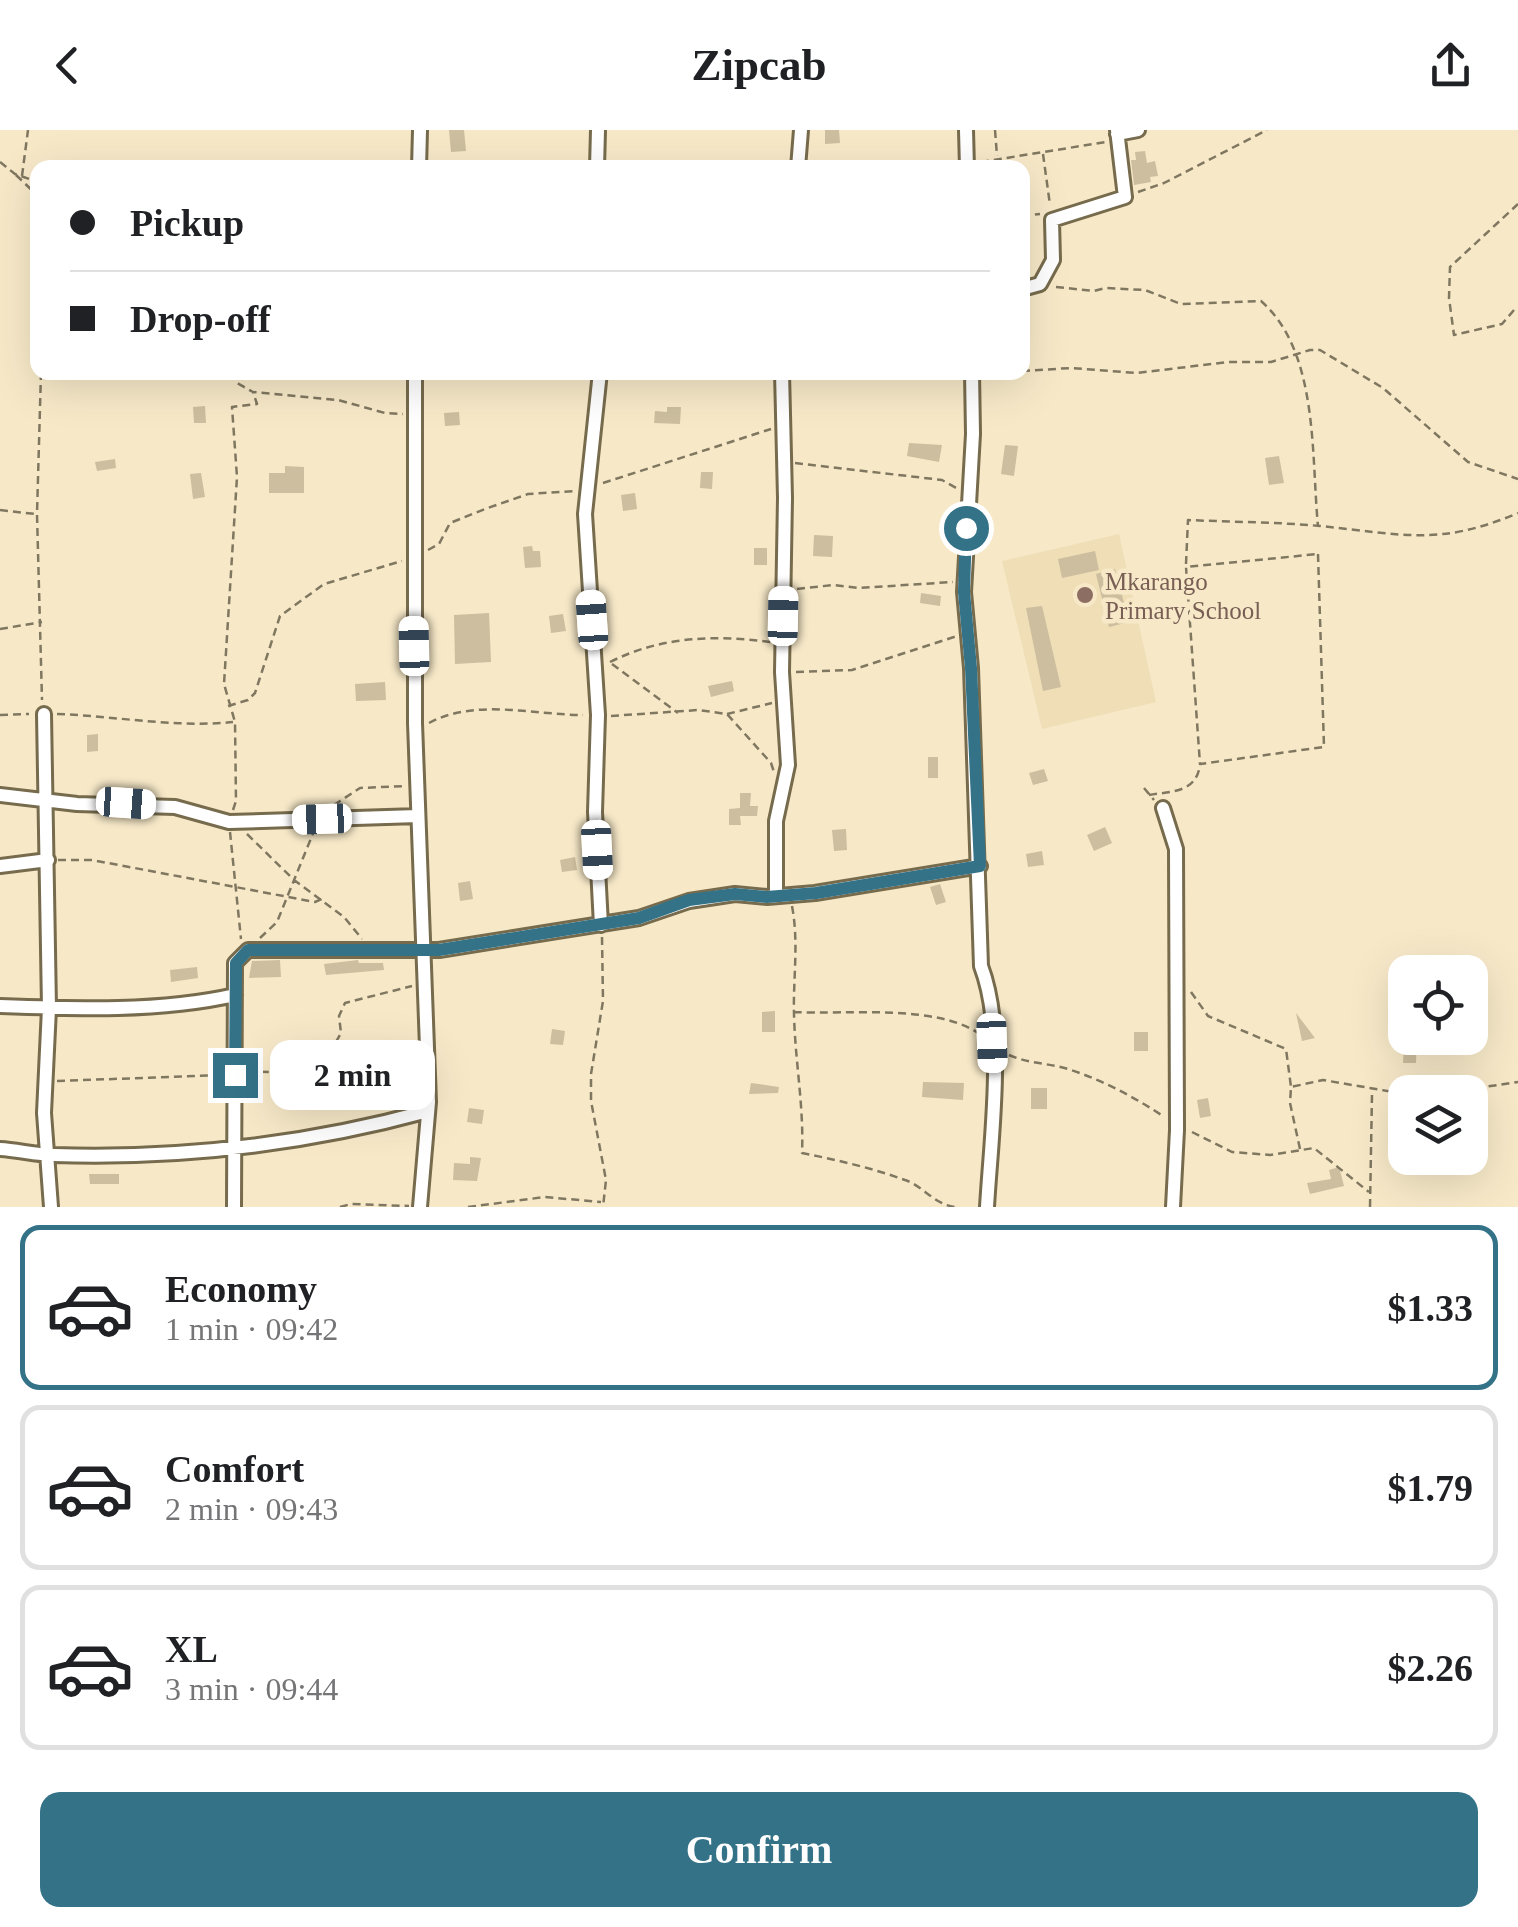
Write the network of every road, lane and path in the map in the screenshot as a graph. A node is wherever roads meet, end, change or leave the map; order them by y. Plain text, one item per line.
1 (28, 130) edge
2 (420, 130) edge
3 (598, 130) edge
4 (801, 130) edge
5 (966, 130) edge
6 (995, 130) edge
7 (1138, 130) edge
8 (1268, 130) edge
9 (1117, 135) edge
10 (1043, 152) junction
11 (997, 158) junction
12 (419, 160) edge
13 (597, 160) edge
14 (799, 160) edge
15 (967, 160) edge
16 (990, 160) edge
17 (0, 162) edge
18 (15, 174) junction
19 (22, 176) junction
20 (30, 179) edge
21 (30, 188) edge
22 (1125, 197) junction
23 (1518, 204) edge
24 (1030, 215) edge
25 (1052, 220) junction
26 (1040, 284) junction
27 (1030, 286) edge
28 (1514, 310) dead end
29 (1298, 356) junction
30 (1030, 371) edge
31 (41, 380) edge
32 (236, 380) edge
33 (415, 380) edge
34 (599, 380) edge
35 (782, 380) edge
36 (972, 380) edge
37 (253, 392) junction
38 (414, 414) junction
39 (782, 425) junction
40 (784, 463) junction
41 (1518, 479) edge
42 (588, 488) junction
43 (968, 495) junction
44 (0, 510) edge
45 (1518, 513) edge
46 (36, 514) junction
47 (1318, 526) junction
48 (413, 557) junction
49 (1186, 567) junction
50 (964, 582) junction
51 (783, 590) junction
52 (42, 622) junction
53 (0, 628) edge
54 (968, 632) junction
55 (782, 643) junction
56 (594, 650) junction
57 (610, 662) junction
58 (782, 672) junction
59 (784, 692) junction
60 (228, 706) junction
61 (0, 714) edge
62 (44, 714) junction
63 (680, 714) junction
64 (728, 714) junction
65 (598, 715) junction
66 (235, 722) junction
67 (416, 730) junction
68 (1200, 764) junction
69 (417, 785) junction
70 (1144, 788) dead end
71 (0, 795) edge
72 (1149, 796) junction
73 (781, 798) junction
74 (47, 799) junction
75 (1163, 808) joint
76 (418, 816) junction
77 (322, 819) junction
78 (233, 822) junction
79 (48, 860) junction
80 (0, 866) edge
81 (980, 866) junction
82 (294, 880) junction
83 (234, 885) junction
84 (790, 895) junction
85 (776, 896) junction
86 (287, 897) junction
87 (322, 899) junction
88 (601, 925) junction
89 (366, 950) junction
90 (422, 950) junction
91 (245, 953) junction
92 (1187, 981) dead end
93 (424, 983) junction
94 (235, 994) junction
95 (0, 1006) edge
96 (49, 1008) junction
97 (235, 1073) junction
98 (46, 1082) junction
99 (1518, 1082) edge
100 (1488, 1086) edge
101 (1292, 1087) junction
102 (1372, 1091) junction
103 (1388, 1092) edge
104 (428, 1111) junction
105 (1176, 1125) junction
106 (235, 1148) junction
107 (0, 1149) edge
108 (1300, 1150) junction
109 (50, 1156) junction
110 (1369, 1192) junction
111 (603, 1205) edge
112 (420, 1206) edge
113 (51, 1207) edge
114 (234, 1207) edge
115 (340, 1207) edge
116 (468, 1207) edge
117 (955, 1207) edge
118 (988, 1207) edge
119 (1172, 1207) edge
120 (1370, 1207) edge

1 - 19 path
2 - 12 street
3 - 13 street
4 - 14 street
5 - 15 street
6 - 11 path
7 - 9 street
8 - 22 path
9 - 10 path
9 - 22 street
10 - 11 path
10 - 25 path
11 - 16 path
17 - 18 path
18 - 19 path
18 - 21 path
19 - 20 path
22 - 25 street
23 - 28 path
24 - 25 path
25 - 26 street
26 - 27 street
26 - 29 path
29 - 30 path
29 - 41 path
29 - 47 path
31 - 46 path
32 - 37 path
33 - 38 street
34 - 42 street
35 - 39 street
36 - 43 street
37 - 38 path
37 - 60 path
38 - 48 street
39 - 40 street
39 - 42 path
40 - 43 path
40 - 51 street
42 - 48 path
42 - 56 street
43 - 50 street
44 - 46 path
45 - 47 path
46 - 52 path
47 - 49 path
48 - 60 path
48 - 67 street
49 - 68 path
49 - 68 path
50 - 51 path
50 - 54 street
51 - 55 street
52 - 53 path
52 - 62 path
54 - 58 path
54 - 81 street
55 - 57 path
55 - 58 street
56 - 57 path
56 - 65 street
57 - 63 path
58 - 59 street
59 - 64 path
59 - 73 street
60 - 66 path
61 - 62 path
62 - 66 path
62 - 74 street
63 - 64 path
63 - 65 path
64 - 73 path
65 - 67 path
65 - 88 street
66 - 78 path
67 - 69 street
68 - 72 path
69 - 76 street
69 - 77 path
70 - 72 path
71 - 74 street
72 - 75 path
73 - 85 street
74 - 78 street
74 - 79 street
75 - 105 street
76 - 77 street
76 - 90 street
77 - 78 street
77 - 82 path
78 - 82 path
78 - 83 path
79 - 80 street
79 - 83 path
79 - 96 street
81 - 84 street
81 - 118 street
82 - 86 path
82 - 87 path
83 - 86 path
83 - 91 path
84 - 85 street
84 - 117 path
85 - 88 street
86 - 87 path
86 - 91 path
87 - 89 path
88 - 90 street
88 - 111 path
89 - 90 street
89 - 91 street
90 - 93 street
91 - 94 street
92 - 101 path
93 - 97 path
93 - 104 street
94 - 96 street
94 - 97 street
95 - 96 street
96 - 98 street
97 - 98 path
97 - 106 street
98 - 109 street
99 - 100 path
101 - 102 path
101 - 108 path
102 - 103 path
102 - 110 path
104 - 106 street
104 - 112 street
105 - 108 path
105 - 119 street
106 - 109 street
106 - 114 street
107 - 109 street
108 - 110 path
109 - 113 street
110 - 120 path
111 - 116 path
112 - 115 path

